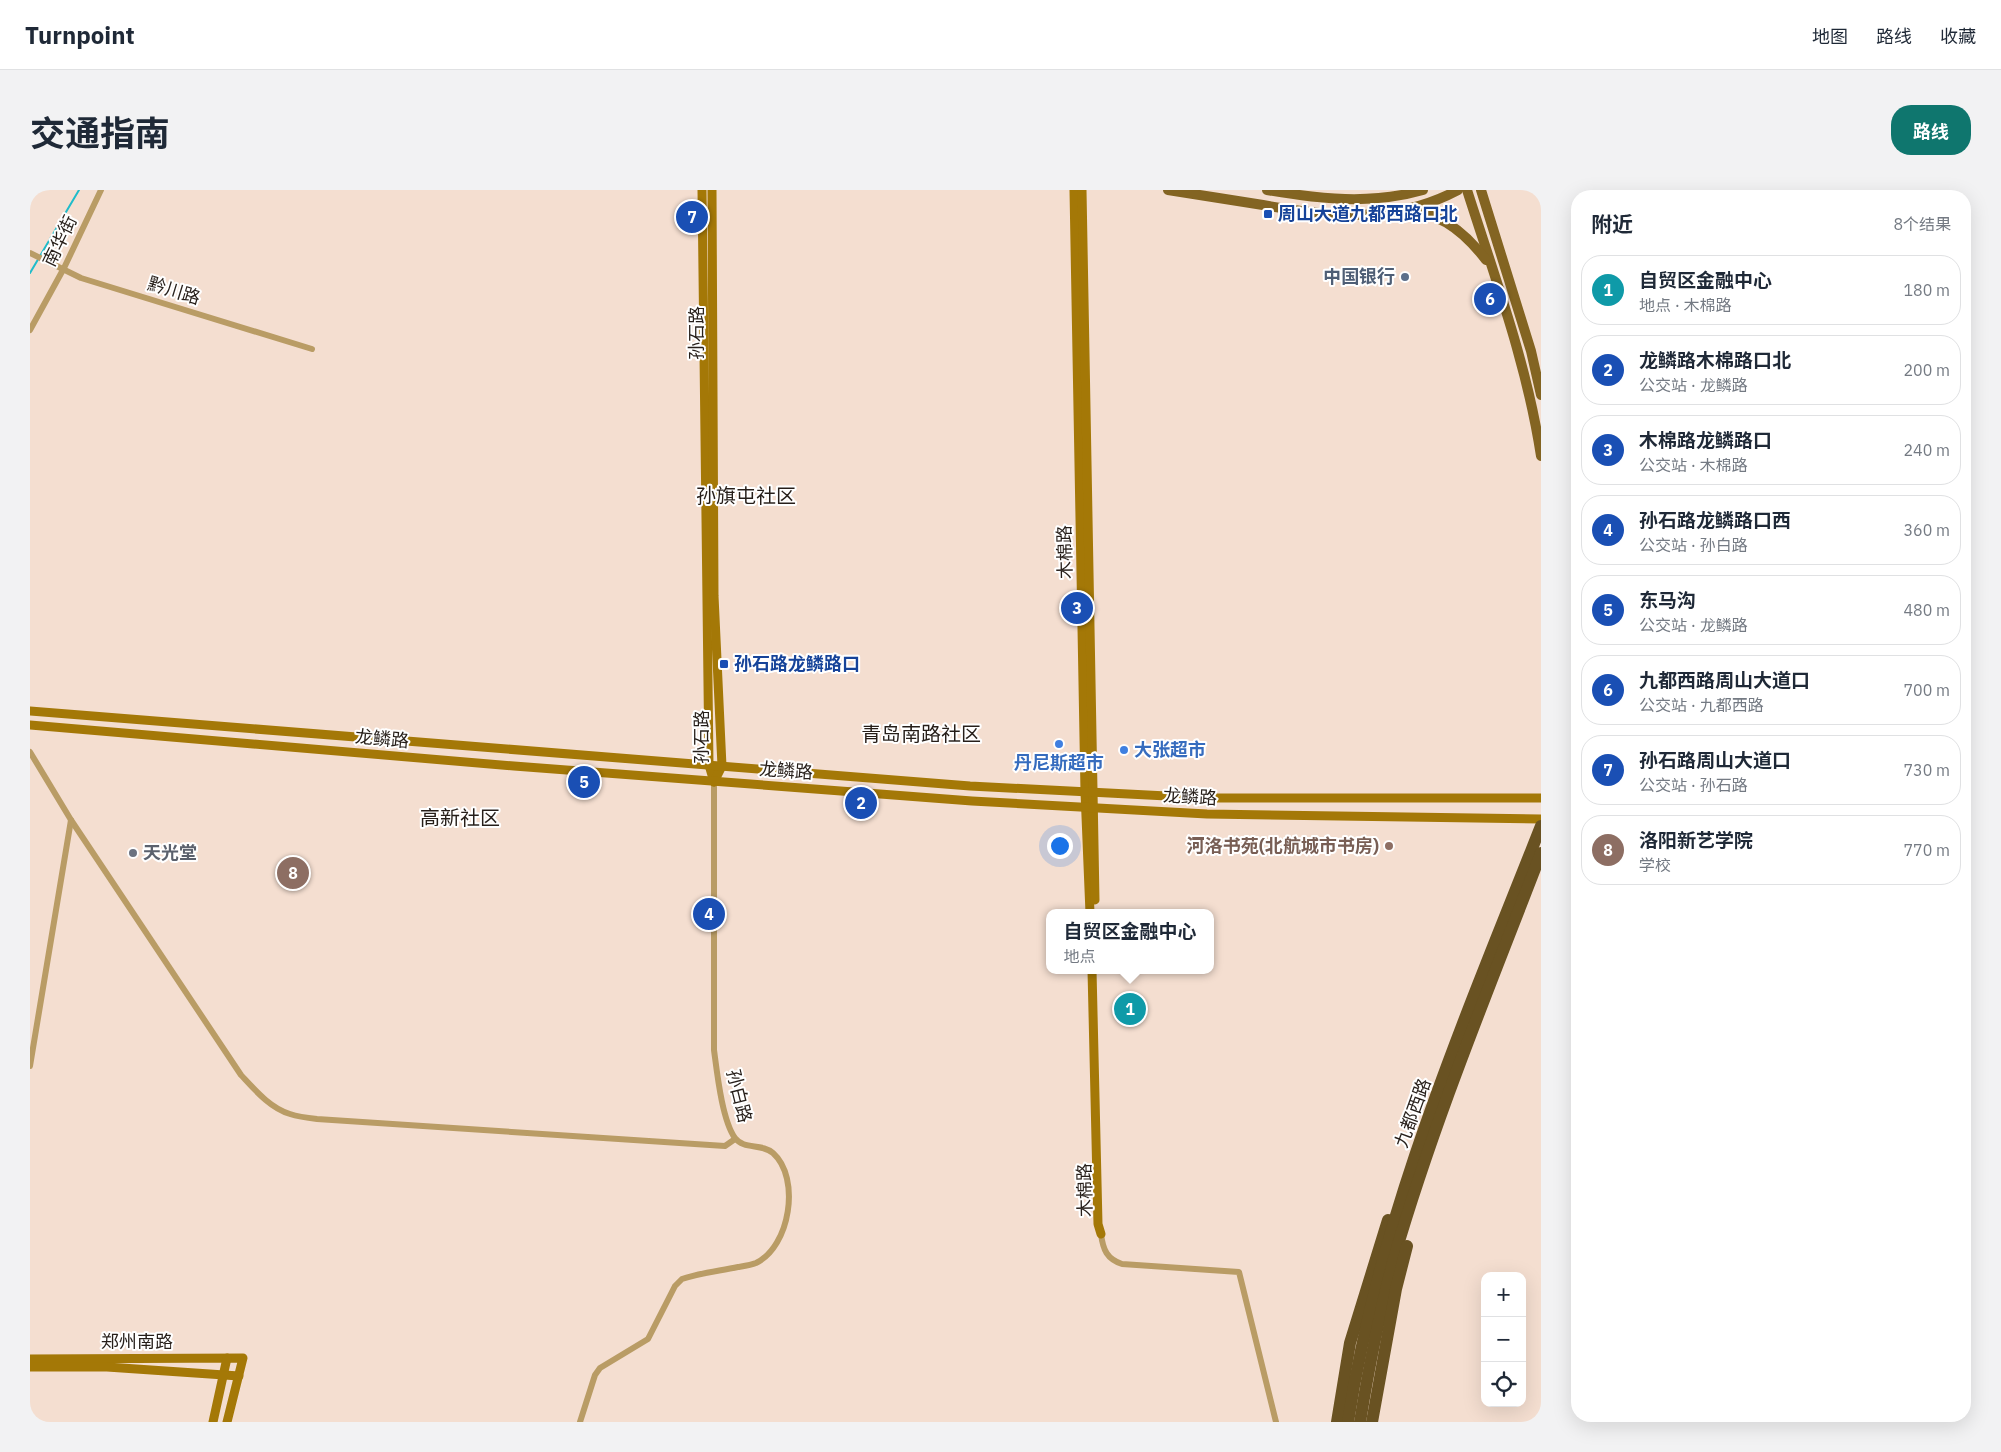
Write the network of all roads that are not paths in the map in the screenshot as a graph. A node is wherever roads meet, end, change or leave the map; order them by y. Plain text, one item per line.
1 (101, 190) edge
2 (702, 190) edge
3 (712, 190) edge
4 (1074, 190) edge
5 (1082, 190) edge
6 (1168, 190) edge
7 (1267, 190) edge
8 (1398, 190) edge
9 (1423, 190) edge
10 (1458, 190) edge
11 (1467, 190) edge
12 (1482, 190) edge
13 (1373, 199) junction
14 (1383, 214) junction
15 (30, 253) edge
16 (1491, 266) junction
17 (64, 268) junction
18 (30, 330) edge
19 (312, 349) dead end
20 (1541, 396) edge
21 (1541, 456) edge
22 (30, 711) edge
23 (30, 725) edge
24 (30, 752) edge
25 (709, 765) junction
26 (722, 766) junction
27 (714, 782) junction
28 (1090, 792) junction
29 (1541, 798) edge
30 (1090, 808) junction
31 (1541, 819) edge
32 (72, 820) junction
33 (1541, 826) edge
34 (1541, 853) edge
35 (1090, 909) edge
36 (1096, 909) edge
37 (47, 961) junction
38 (1092, 974) edge
39 (1097, 974) edge
40 (30, 1042) edge
41 (30, 1066) edge
42 (735, 1139) junction
43 (1407, 1180) junction
44 (1101, 1234) junction
45 (1374, 1349) junction
46 (227, 1358) junction
47 (30, 1359) edge
48 (30, 1367) edge
49 (223, 1375) junction
50 (239, 1376) junction
51 (213, 1422) edge
52 (228, 1422) edge
53 (580, 1422) edge
54 (1276, 1422) edge
55 (1337, 1422) edge
56 (1348, 1422) edge
57 (1360, 1422) edge
58 (1372, 1422) edge

1 - 17 street, 南华街
2 - 25 main road, 孙石路
3 - 26 main road, 孙石路
4 - 28 main road, 木棉路
5 - 28 main road, 木棉路
6 - 14 main road
7 - 13 main road
8 - 13 main road
9 - 13 main road
10 - 14 main road
11 - 16 main road
12 - 20 main road
14 - 16 main road
15 - 17 street, 黔川路
16 - 21 main road
17 - 18 street, 南华街
17 - 19 street, 黔川路
22 - 25 main road, 龙鳞路
23 - 27 main road, 龙鳞路
24 - 32 street
25 - 26 main road, 龙鳞路
25 - 27 main road, 孙石路
26 - 27 main road, 孙石路
26 - 28 main road, 龙鳞路
27 - 30 main road, 龙鳞路
27 - 42 street, 孙白路
28 - 29 main road, 龙鳞路
28 - 30 main road, 木棉路
30 - 31 main road, 龙鳞路
30 - 35 main road, 木棉路
30 - 36 main road, 木棉路
32 - 37 street
32 - 42 street
33 - 43 highway, 九都西路
34 - 45 highway, 九都西路
37 - 40 street
37 - 41 street
38 - 44 main road, 木棉路
39 - 44 main road, 木棉路
42 - 53 street, 孙白路
43 - 45 highway, 九都西路
43 - 55 highway
44 - 54 street
45 - 56 highway, 九都西路
45 - 57 highway
45 - 58 highway
46 - 47 main road, 郑州南路
46 - 49 main road
46 - 50 main road, 郑州南路
48 - 49 main road, 郑州南路
49 - 50 main road, 郑州南路
49 - 51 main road
50 - 52 main road

